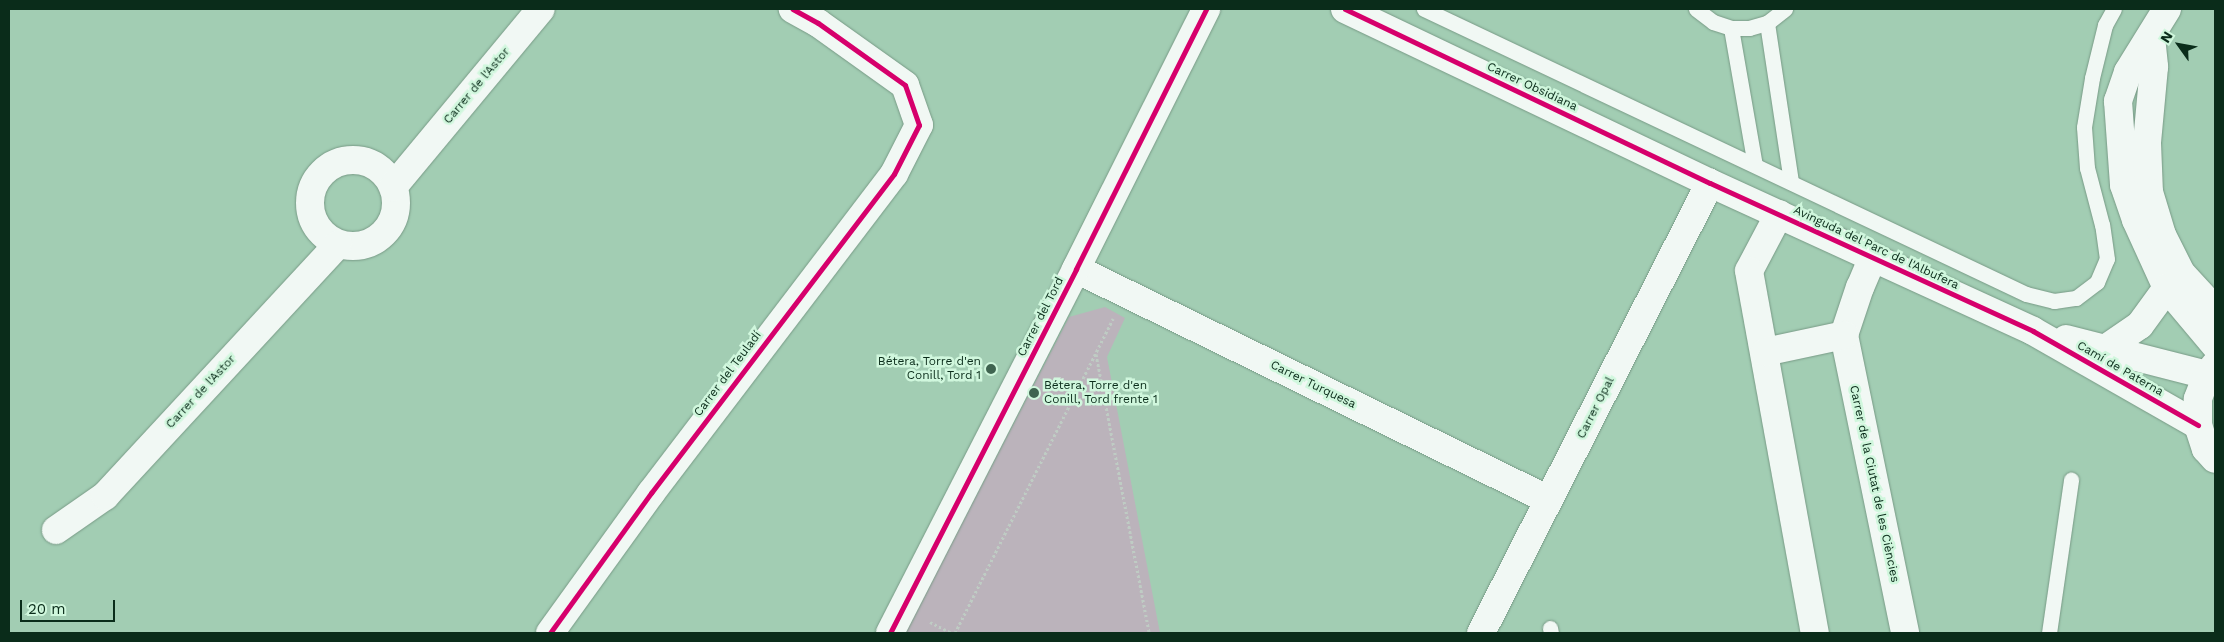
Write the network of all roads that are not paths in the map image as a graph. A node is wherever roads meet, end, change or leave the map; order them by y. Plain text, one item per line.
1 (541, 9) edge
2 (793, 9) edge
3 (1206, 9) edge
4 (1345, 9) edge
5 (1424, 9) edge
6 (1696, 9) edge
7 (1785, 9) edge
8 (2114, 9) edge
9 (2167, 9) edge
10 (1767, 23) junction
11 (1731, 28) junction
12 (2151, 37) junction
13 (1755, 166) junction
14 (1791, 182) junction
15 (1710, 183) junction
16 (393, 187) junction
17 (1779, 214) junction
18 (338, 244) junction
19 (1873, 257) junction
20 (1076, 269) junction
21 (2167, 288) junction
22 (2215, 310) edge
23 (2033, 331) junction
24 (1844, 335) junction
25 (2215, 345) edge
26 (2104, 349) junction
27 (1765, 352) junction
28 (2211, 370) edge
29 (2198, 425) junction
30 (2215, 460) edge
31 (2071, 480) dead end
32 (1549, 500) junction
33 (56, 530) dead end
34 (550, 633) edge
35 (890, 633) edge
36 (1481, 633) edge
37 (1814, 633) edge
38 (1905, 633) edge
39 (2049, 633) edge

1 - 16 street, Carrer de l'Astor
2 - 34 street, Carrer del Teuladí
3 - 20 street, Carrer del Tord
4 - 15 street, Carrer Obsidiana
5 - 13 lane
6 - 11 lane
7 - 10 lane
8 - 14 lane
9 - 12 street
10 - 11 lane
10 - 14 lane
11 - 13 lane
12 - 21 street
12 - 22 street
13 - 14 lane
15 - 17 street, Avinguda del Parc de l'Albufera
15 - 32 street, Carrer Opal
16 - 18 street
16 - 18 street
17 - 19 street, Avinguda del Parc de l'Albufera
17 - 27 street
18 - 33 street, Carrer de l'Astor
19 - 23 street, Avinguda del Parc de l'Albufera
19 - 24 street, Carrer de la Ciutat de les Ciències
20 - 32 street, Carrer Turquesa
20 - 35 street, Carrer del Tord
21 - 25 street
21 - 26 street, Camí de Paterna
23 - 26 street, Camí de Paterna
23 - 29 street, Camí de Paterna
24 - 27 street
24 - 38 street, Carrer de la Ciutat de les Ciències
26 - 28 street, Camí de Paterna
27 - 37 street
28 - 29 street
29 - 30 street
31 - 39 lane
32 - 36 street, Carrer Opal

